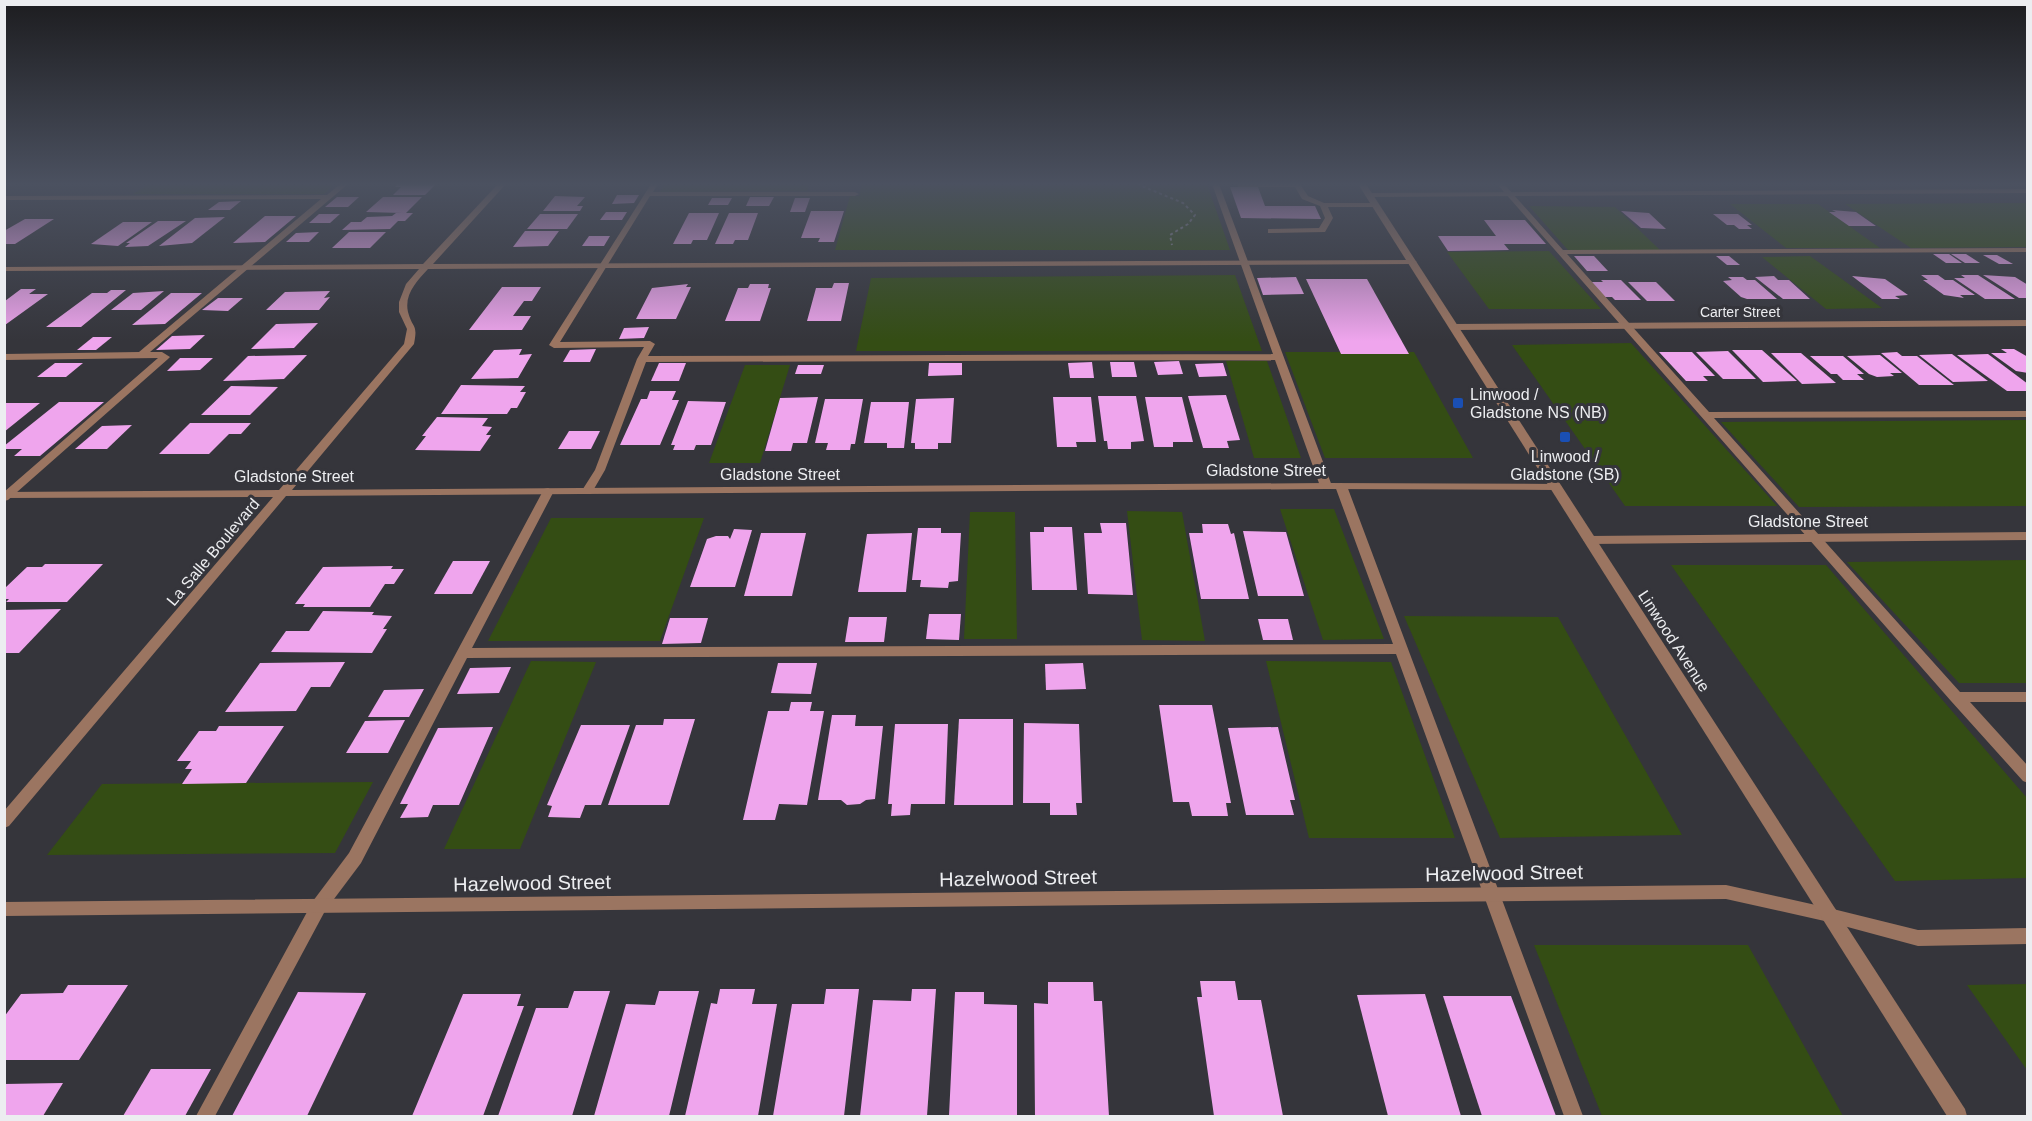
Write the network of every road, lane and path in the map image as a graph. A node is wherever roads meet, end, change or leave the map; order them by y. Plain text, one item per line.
1 (280, 236) edge
2 (454, 236) edge
3 (622, 236) edge
4 (1170, 236) edge
5 (1235, 236) edge
6 (1396, 236) edge
7 (1546, 236) edge
8 (2028, 250) edge
9 (1174, 252) dead end
10 (1560, 252) junction
11 (1413, 262) junction
12 (1244, 263) junction
13 (605, 265) junction
14 (427, 266) junction
15 (243, 267) junction
16 (4, 269) edge
17 (2028, 323) edge
18 (1626, 326) junction
19 (1453, 327) junction
20 (141, 355) junction
21 (4, 357) edge
22 (1279, 357) junction
23 (642, 359) junction
24 (2028, 414) edge
25 (1706, 416) junction
26 (1326, 486) junction
27 (1341, 486) junction
28 (1556, 487) junction
29 (548, 491) junction
30 (587, 492) junction
31 (284, 493) junction
32 (6, 496) edge
33 (2028, 536) edge
34 (1814, 537) junction
35 (1589, 540) junction
36 (1402, 649) junction
37 (463, 653) junction
38 (2028, 696) edge
39 (1956, 697) junction
40 (2028, 777) edge
41 (4, 822) edge
42 (1493, 894) junction
43 (319, 906) junction
44 (4, 909) edge
45 (1829, 915) junction
46 (2028, 936) edge
47 (205, 1116) edge
48 (1574, 1116) edge
49 (1958, 1116) edge

1 - 15 street
2 - 14 street, La Salle Boulevard
3 - 13 street
4 - 9 path
5 - 12 street
6 - 11 street, Linwood Avenue
7 - 10 street
8 - 10 street
10 - 18 street
11 - 12 street
11 - 19 street, Linwood Avenue
12 - 13 street
12 - 22 street
13 - 14 street
13 - 23 street
14 - 15 street
14 - 31 street, La Salle Boulevard
15 - 16 street
15 - 20 street
17 - 18 street, Carter Street
18 - 19 street, Carter Street
18 - 25 street
19 - 28 street, Linwood Avenue
20 - 21 street
20 - 32 street
22 - 23 street
22 - 26 street
23 - 30 street
24 - 25 street
25 - 34 street
26 - 27 street, Gladstone Street
26 - 30 street, Gladstone Street
27 - 28 street, Gladstone Street
27 - 36 street
28 - 35 street, Linwood Avenue
29 - 30 street, Gladstone Street
29 - 31 street, Gladstone Street
29 - 37 street
31 - 32 street, Gladstone Street
31 - 41 street, La Salle Boulevard
33 - 34 street, Gladstone Street
34 - 35 street, Gladstone Street
34 - 39 street
35 - 45 street, Linwood Avenue
36 - 37 street
36 - 42 street
37 - 43 street
38 - 39 street
39 - 40 street
42 - 43 street, Hazelwood Street
42 - 45 street, Hazelwood Street
42 - 48 street
43 - 44 street, Hazelwood Street
43 - 47 street
45 - 46 street, Hazelwood Street
45 - 49 street, Linwood Avenue

